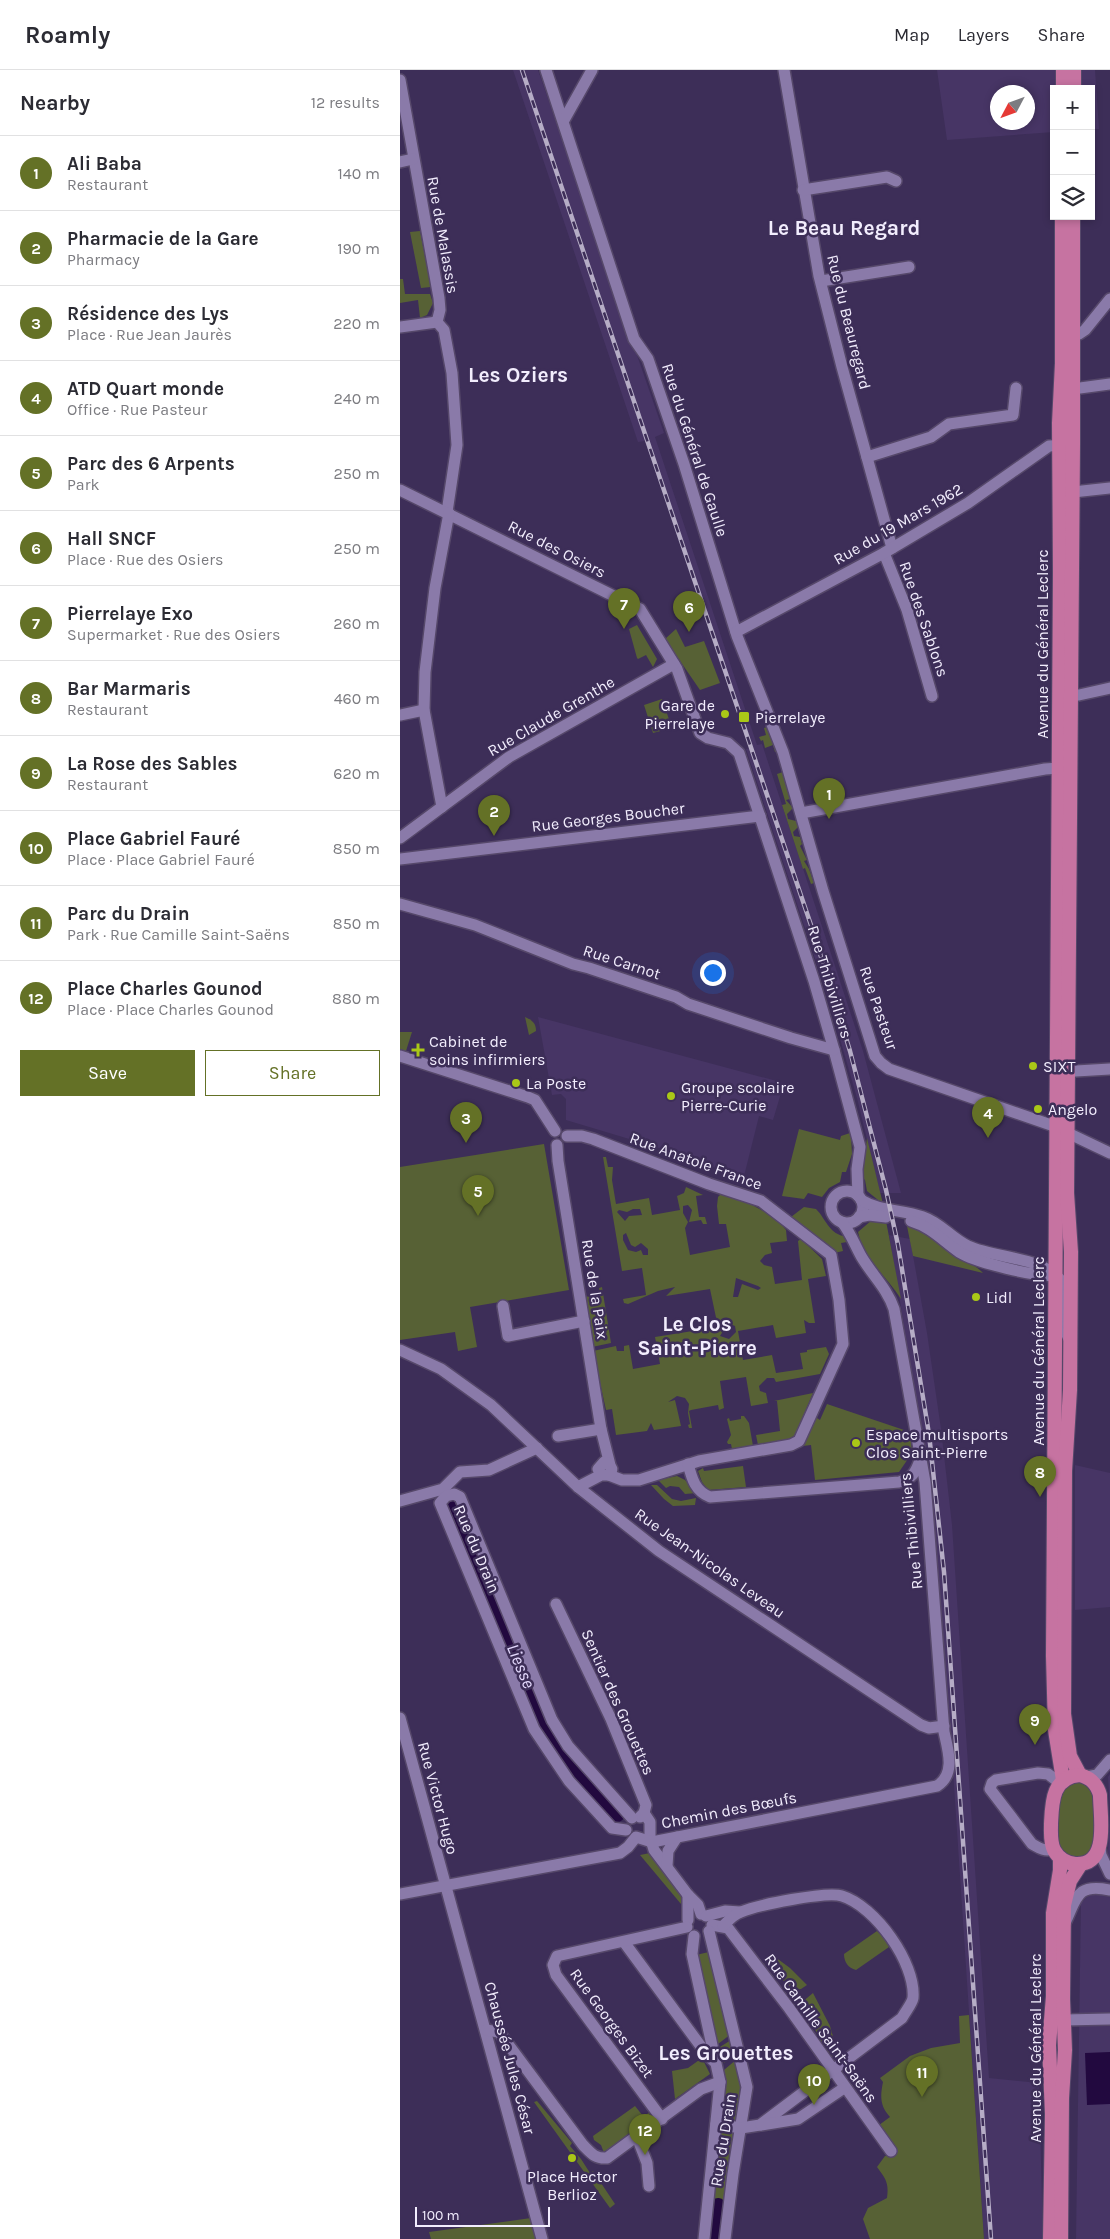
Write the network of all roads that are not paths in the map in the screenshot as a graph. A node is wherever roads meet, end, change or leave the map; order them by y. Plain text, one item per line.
1 (546, 70) edge
2 (592, 70) edge
3 (784, 70) edge
4 (1063, 70) edge
5 (1074, 70) edge
6 (400, 80) edge
7 (1063, 85) edge
8 (1074, 85) edge
9 (564, 120) junction
10 (413, 159) junction
11 (400, 162) edge
12 (896, 181) dead end
13 (804, 190) junction
14 (1062, 220) edge
15 (1073, 220) edge
16 (909, 267) dead end
17 (820, 281) junction
18 (1110, 299) edge
19 (437, 322) junction
20 (400, 327) edge
21 (1067, 335) junction
22 (1110, 384) edge
23 (1016, 388) dead end
24 (1067, 390) junction
25 (1059, 430) junction
26 (1073, 430) junction
27 (1059, 445) junction
28 (1074, 445) junction
29 (867, 457) junction
30 (1110, 488) edge
31 (400, 490) edge
32 (1073, 492) junction
33 (448, 513) junction
34 (888, 551) junction
35 (736, 632) junction
36 (674, 664) junction
37 (1110, 688) edge
38 (932, 696) dead end
39 (1065, 696) junction
40 (424, 710) junction
41 (400, 715) edge
42 (1059, 768) junction
43 (1071, 777) junction
44 (442, 807) junction
45 (801, 813) junction
46 (760, 816) junction
47 (400, 838) edge
48 (400, 859) edge
49 (400, 904) edge
50 (834, 1050) junction
51 (400, 1056) edge
52 (1061, 1068) junction
53 (1110, 1069) edge
54 (1063, 1130) junction
55 (555, 1131) junction
56 (567, 1136) junction
57 (557, 1145) junction
58 (1110, 1153) edge
59 (858, 1161) junction
60 (840, 1193) junction
61 (860, 1198) junction
62 (858, 1218) junction
63 (842, 1222) junction
64 (854, 1238) junction
65 (1071, 1259) junction
66 (1056, 1275) junction
67 (503, 1306) dead end
68 (584, 1321) junction
69 (1070, 1343) junction
70 (1055, 1349) junction
71 (400, 1350) edge
72 (1069, 1400) junction
73 (602, 1433) junction
74 (558, 1436) dead end
75 (537, 1448) junction
76 (920, 1460) junction
77 (688, 1464) junction
78 (605, 1469) junction
79 (915, 1472) junction
80 (925, 1482) junction
81 (582, 1484) junction
82 (1060, 1496) junction
83 (400, 1501) edge
84 (556, 1604) dead end
85 (400, 1718) edge
86 (944, 1726) junction
87 (1110, 1760) edge
88 (1100, 1772) junction
89 (948, 1774) joint
90 (1083, 1776) junction
91 (1061, 1781) junction
92 (1098, 1788) junction
93 (644, 1813) junction
94 (632, 1818) junction
95 (631, 1834) junction
96 (677, 1837) junction
97 (652, 1842) junction
98 (1100, 1848) junction
99 (1057, 1854) junction
100 (1085, 1862) junction
101 (667, 1866) junction
102 (1109, 1871) edge
103 (444, 1886) junction
104 (1110, 1890) edge
105 (400, 1894) edge
106 (688, 1895) junction
107 (740, 1912) junction
108 (710, 1922) junction
109 (1064, 1927) junction
110 (689, 1928) junction
111 (624, 1942) junction
112 (1064, 2020) junction
113 (1110, 2020) edge
114 (486, 2030) junction
115 (1057, 2053) junction
116 (715, 2062) junction
117 (832, 2070) junction
118 (720, 2082) junction
119 (844, 2088) junction
120 (662, 2119) junction
121 (716, 2124) junction
122 (760, 2125) junction
123 (742, 2128) junction
124 (637, 2137) junction
125 (891, 2151) dead end
126 (649, 2186) dead end
127 (542, 2239) edge
128 (704, 2239) edge
129 (725, 2239) edge
130 (1050, 2239) edge
131 (1061, 2239) edge

1 - 9 street, Rue du Général de Gaulle
2 - 9 street
3 - 13 street, Rue du Beauregard
4 - 7 main road
5 - 8 main road
6 - 10 street, Rue de Malassis
9 - 35 street, Rue du Général de Gaulle
10 - 11 street
10 - 19 street, Rue de Malassis
12 - 13 street
13 - 17 street, Rue du Beauregard
14 - 21 main road, Avenue du Général Leclerc
15 - 21 main road, Avenue du Général Leclerc
16 - 17 street
17 - 29 street, Rue du Beauregard
18 - 21 street
19 - 20 street
19 - 33 street, Rue de Malassis
21 - 24 main road, Avenue du Général Leclerc
22 - 24 street
23 - 29 street
24 - 25 main road, Avenue du Général Leclerc
24 - 26 main road, Avenue du Général Leclerc
25 - 26 street
25 - 27 main road, Avenue du Général Leclerc
26 - 28 main road, Avenue du Général Leclerc
27 - 28 street, Rue du 19 Mars 1962
27 - 34 street, Rue du 19 Mars 1962
27 - 39 main road, Avenue du Général Leclerc
28 - 32 main road, Avenue du Général Leclerc
29 - 34 street, Rue du Beauregard
30 - 32 street
31 - 33 street, Rue des Osiers
32 - 39 main road, Avenue du Général Leclerc
33 - 36 street, Rue des Osiers
33 - 40 street, Rue de Malassis
34 - 35 street, Rue du 19 Mars 1962
34 - 38 street, Rue des Sablons
35 - 45 street, Rue du Général de Gaulle
36 - 44 street, Rue Claude Grenthe
36 - 46 street, Rue Thibivilliers
37 - 39 street
39 - 42 main road, Avenue du Général Leclerc
39 - 43 main road, Avenue du Général Leclerc
40 - 41 street
40 - 44 street, Rue de Malassis
42 - 43 street
42 - 45 street
42 - 52 main road, Avenue du Général Leclerc
43 - 52 main road, Avenue du Général Leclerc
44 - 47 street, Rue Claude Grenthe
45 - 54 street, Rue Pasteur
46 - 48 street, Rue Georges Boucher
46 - 50 street, Rue Thibivilliers
49 - 50 street, Rue Carnot
50 - 59 street, Rue Thibivilliers
51 - 55 street
52 - 53 street
52 - 54 main road, Avenue du Général Leclerc
54 - 58 street
54 - 65 main road, Avenue du Général Leclerc
54 - 66 main road, Avenue du Général Leclerc
55 - 56 street
55 - 57 street
56 - 57 street
56 - 77 street, Rue Anatole France
57 - 68 street, Rue de la Paix
59 - 60 street
59 - 61 street, Rue Thibivilliers
60 - 61 street
60 - 63 street
61 - 62 street
61 - 66 street
62 - 63 street
62 - 64 street
62 - 66 street
63 - 64 street, Rue Thibivilliers
64 - 76 street, Rue Thibivilliers
65 - 66 main road
65 - 69 main road, Avenue du Général Leclerc
66 - 69 street
66 - 70 main road, Avenue du Général Leclerc
67 - 68 street
68 - 73 street, Rue de la Paix
69 - 72 main road, Avenue du Général Leclerc
70 - 72 main road
70 - 82 main road, Avenue du Général Leclerc
71 - 75 street, Rue Jean-Nicolas Leveau
72 - 82 main road, Avenue du Général Leclerc
73 - 74 street
73 - 78 street, Rue de la Paix
75 - 81 street, Rue Jean-Nicolas Leveau
75 - 83 street
76 - 79 street
76 - 80 street, Rue Thibivilliers
77 - 78 street, Rue Anatole France
77 - 79 street
78 - 81 street
79 - 80 street
80 - 86 street, Rue Thibivilliers
81 - 86 street, Rue Jean-Nicolas Leveau
82 - 90 main road, Avenue du Général Leclerc
82 - 91 main road, Avenue du Général Leclerc
84 - 93 street, Sentier des Grouettes
85 - 103 street, Rue Victor Hugo
86 - 89 street, Rue Thibivilliers
87 - 88 street
88 - 90 street
88 - 92 street
89 - 96 street, Chemin des Bœufs
90 - 91 main road
90 - 92 main road, Avenue du Général Leclerc
91 - 99 main road, Avenue du Général Leclerc
91 - 99 street
92 - 98 main road
93 - 94 street
93 - 97 street, Sentier des Grouettes
94 - 95 street
94 - 95 street, Rue du Drain
95 - 97 street, Chemin des Bœufs
95 - 103 street
96 - 97 street, Chemin des Bœufs
96 - 101 street
97 - 101 street, Rue du Drain
98 - 100 main road, Avenue du Général Leclerc
98 - 102 street
99 - 100 main road
99 - 115 main road, Avenue du Général Leclerc
100 - 102 street
100 - 109 main road, Avenue du Général Leclerc
101 - 106 street, Rue du Drain
103 - 105 street
103 - 114 street, Chaussée Jules César
104 - 109 street
106 - 108 street, Rue du Drain
106 - 110 street, Rue du Drain
107 - 108 street
107 - 108 street
107 - 117 street
108 - 110 street
108 - 110 street
108 - 117 street, Rue Camille Saint-Saëns
108 - 123 street, Rue du Drain
109 - 112 main road, Avenue du Général Leclerc
110 - 111 street, Rue Georges Bizet
110 - 116 street, Rue du Drain
111 - 116 street
111 - 120 street, Rue Georges Bizet
112 - 113 street
112 - 115 main road, Avenue du Général Leclerc
114 - 124 street
114 - 127 street, Chaussée Jules César
115 - 130 main road, Avenue du Général Leclerc
115 - 131 main road, Avenue du Général Leclerc
116 - 118 street, Rue du Drain
117 - 119 street, Rue Camille Saint-Saëns
117 - 122 street
118 - 120 street
118 - 121 street, Rue du Drain
119 - 122 street
119 - 125 street, Rue Camille Saint-Saëns
120 - 124 street
121 - 123 street
121 - 128 street, Rue du Drain
122 - 123 street
123 - 129 street, Rue du Drain
124 - 126 street

